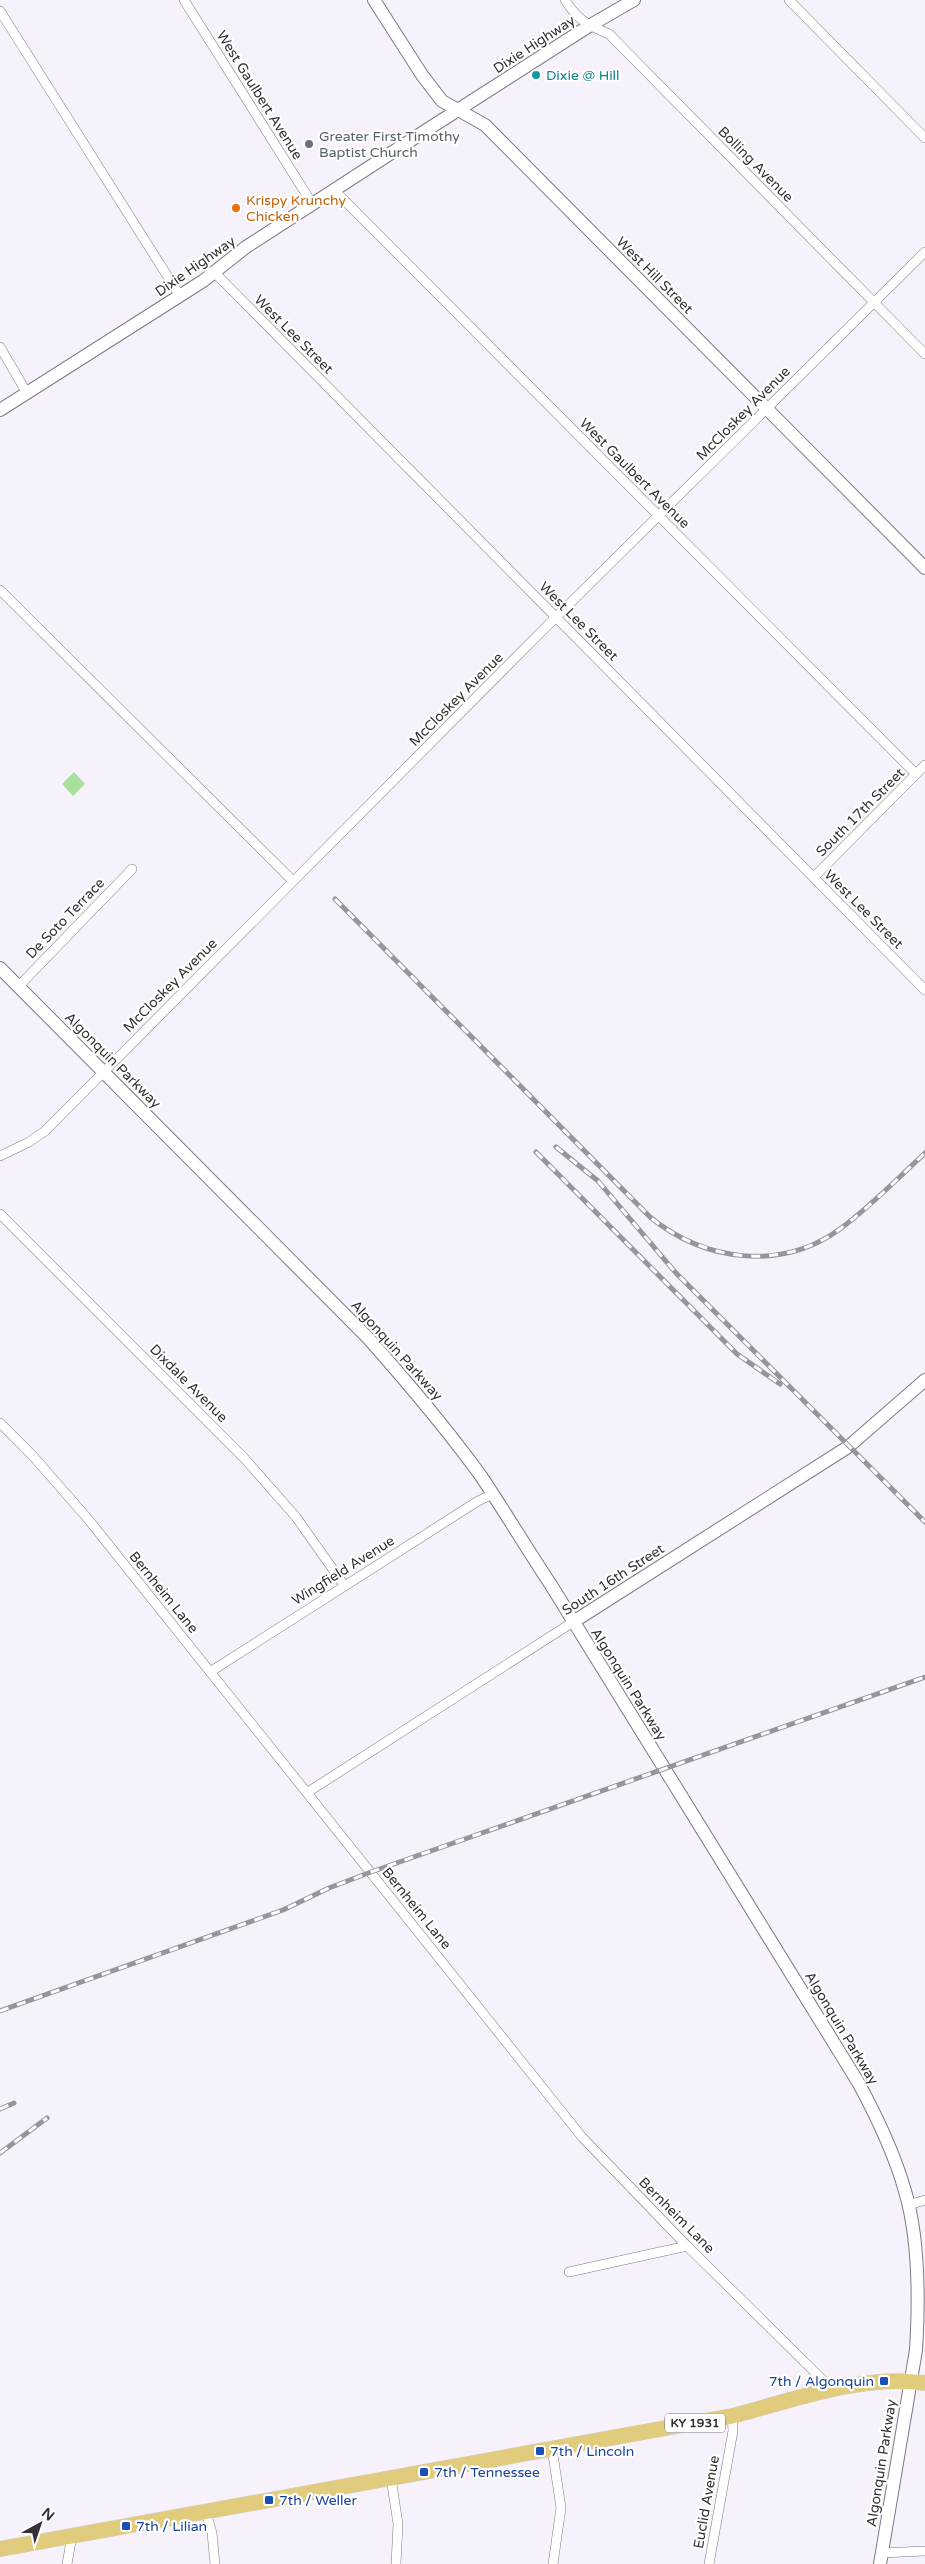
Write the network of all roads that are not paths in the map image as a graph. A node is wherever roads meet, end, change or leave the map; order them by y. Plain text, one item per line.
1 (184, 0) edge
2 (374, 0) edge
3 (565, 0) edge
4 (634, 0) edge
5 (789, 0) edge
6 (0, 11) edge
7 (589, 26) junction
8 (458, 110) junction
9 (925, 138) edge
10 (335, 191) junction
11 (313, 205) junction
12 (925, 252) edge
13 (214, 272) junction
14 (180, 296) junction
15 (874, 302) junction
16 (0, 347) edge
17 (925, 354) edge
18 (27, 393) junction
19 (767, 409) junction
20 (0, 410) edge
21 (659, 516) junction
22 (925, 568) edge
23 (0, 590) edge
24 (556, 618) junction
25 (925, 765) edge
26 (916, 774) junction
27 (132, 869) dead end
28 (814, 877) junction
29 (293, 881) junction
30 (0, 968) edge
31 (18, 986) junction
32 (925, 990) edge
33 (103, 1072) junction
34 (0, 1156) edge
35 (0, 1214) edge
36 (925, 1380) edge
37 (0, 1423) edge
38 (493, 1494) junction
39 (344, 1585) junction
40 (574, 1622) junction
41 (210, 1672) junction
42 (308, 1792) junction
43 (925, 2200) edge
44 (908, 2205) junction
45 (687, 2246) junction
46 (569, 2272) dead end
47 (917, 2382) edge
48 (834, 2390) junction
49 (732, 2416) junction
50 (552, 2448) junction
51 (391, 2478) junction
52 (206, 2512) junction
53 (72, 2536) junction
54 (0, 2549) edge
55 (925, 2551) edge
56 (881, 2558) edge
57 (68, 2564) edge
58 (215, 2564) edge
59 (396, 2564) edge
60 (553, 2564) edge
61 (709, 2564) edge

1 - 11 street, West Gaulbert Avenue
2 - 8 street, West Hill Street
3 - 7 street, Bolling Avenue
4 - 7 street, Dixie Highway
5 - 9 street
6 - 14 street
7 - 8 street, Dixie Highway
7 - 15 street, Bolling Avenue
8 - 10 street, Dixie Highway
8 - 19 street, West Hill Street
10 - 11 street, Dixie Highway
10 - 21 street, West Gaulbert Avenue
11 - 13 street, Dixie Highway
12 - 15 street, McCloskey Avenue
13 - 14 street, Dixie Highway
13 - 24 street, West Lee Street
14 - 18 street, Dixie Highway
15 - 17 street, Bolling Avenue
15 - 19 street, McCloskey Avenue
16 - 18 street
18 - 20 street, Dixie Highway
19 - 21 street, McCloskey Avenue
19 - 22 street, West Hill Street
21 - 24 street, McCloskey Avenue
21 - 26 street, West Gaulbert Avenue
23 - 29 street
24 - 28 street, West Lee Street
24 - 29 street, McCloskey Avenue
25 - 26 street, South 17th Street
26 - 28 street, South 17th Street
27 - 31 street, De Soto Terrace
28 - 32 street, West Lee Street
29 - 33 street, McCloskey Avenue
30 - 31 street, Algonquin Parkway
31 - 33 street, Algonquin Parkway
33 - 34 street, McCloskey Avenue
33 - 38 street, Algonquin Parkway
35 - 39 street, Dixdale Avenue
36 - 40 street, South 16th Street
37 - 41 street, Bernheim Lane
38 - 39 street, Wingfield Avenue
38 - 40 street, Algonquin Parkway
39 - 41 street, Wingfield Avenue
40 - 42 street, South 16th Street
40 - 44 street, Algonquin Parkway
41 - 42 street, Bernheim Lane
42 - 45 street, Bernheim Lane
43 - 44 street
44 - 47 street, Algonquin Parkway
45 - 46 street
45 - 48 street, Bernheim Lane
47 - 48 main road, KY 1931
47 - 56 street, Algonquin Parkway
48 - 49 main road, KY 1931
49 - 50 main road, KY 1931
49 - 61 street, Euclid Avenue
50 - 51 main road, KY 1931
50 - 60 street
51 - 52 main road, KY 1931
51 - 59 street
52 - 53 main road, KY 1931
52 - 58 street
53 - 54 main road, KY 1931
53 - 57 street
55 - 56 street

